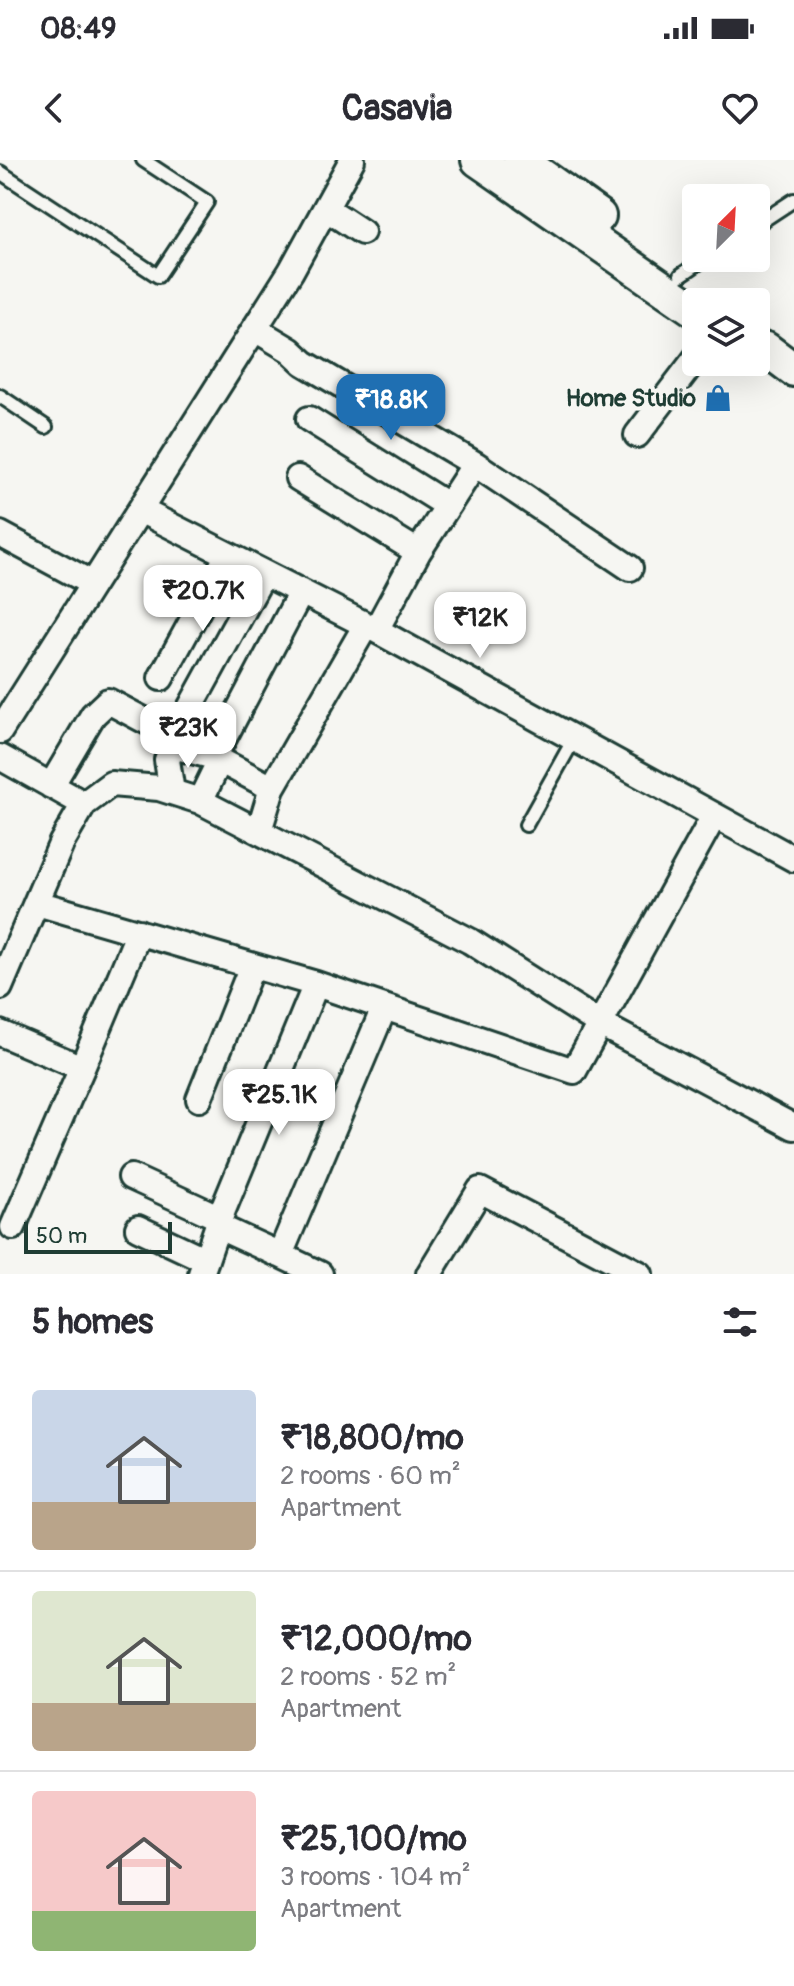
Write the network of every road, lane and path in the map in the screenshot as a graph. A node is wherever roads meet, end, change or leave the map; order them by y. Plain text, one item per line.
1 (143, 160) edge
2 (352, 160) edge
3 (478, 160) edge
4 (520, 160) edge
5 (0, 172) edge
6 (794, 200) edge
7 (327, 209) junction
8 (770, 216) edge
9 (362, 232) dead end
10 (682, 259) edge
11 (682, 301) edge
12 (255, 329) junction
13 (770, 351) edge
14 (794, 370) edge
15 (682, 376) edge
16 (0, 396) edge
17 (309, 419) dead end
18 (46, 427) dead end
19 (637, 435) dead end
20 (475, 464) junction
21 (298, 478) dead end
22 (447, 505) junction
23 (140, 510) junction
24 (0, 534) edge
25 (418, 552) junction
26 (228, 555) junction
27 (630, 568) dead end
28 (264, 573) junction
29 (93, 584) junction
30 (301, 592) junction
31 (371, 628) junction
32 (161, 678) dead end
33 (185, 717) dead end
34 (0, 731) edge
35 (574, 739) junction
36 (0, 757) edge
37 (217, 758) junction
38 (51, 786) junction
39 (272, 788) junction
40 (172, 792) junction
41 (200, 801) junction
42 (84, 804) junction
43 (714, 816) junction
44 (526, 825) dead end
45 (259, 831) junction
46 (794, 859) edge
47 (37, 903) junction
48 (139, 932) junction
49 (252, 966) junction
50 (316, 984) junction
51 (0, 987) edge
52 (384, 1008) junction
53 (602, 1025) junction
54 (0, 1033) edge
55 (82, 1068) junction
56 (199, 1099) dead end
57 (794, 1127) edge
58 (131, 1177) dead end
59 (219, 1222) junction
60 (13, 1227) dead end
61 (138, 1228) dead end
62 (280, 1255) junction
63 (203, 1267) edge
64 (320, 1274) edge
65 (429, 1274) edge
66 (640, 1274) edge

1 - 5 lane
2 - 7 street
3 - 11 street
4 - 10 street
6 - 8 lane
7 - 9 street
7 - 12 street
12 - 20 street
12 - 23 street
13 - 14 street
15 - 19 street
16 - 18 lane
17 - 22 street
20 - 22 street
20 - 27 street
21 - 25 street
22 - 25 street
23 - 26 street
23 - 29 street
24 - 29 street
25 - 31 street
26 - 28 street
26 - 32 street
28 - 30 street
28 - 33 street
29 - 34 street
30 - 31 street
30 - 37 street
31 - 35 street
31 - 39 street
35 - 43 street
35 - 44 lane
36 - 38 street
37 - 38 street
37 - 39 street
37 - 40 street
37 - 41 street
38 - 42 street
39 - 45 street
40 - 41 street
40 - 42 street
41 - 45 street
42 - 47 street
43 - 46 street
43 - 53 street
45 - 53 street
47 - 48 street
47 - 51 street
48 - 49 street
48 - 55 street
49 - 50 street
49 - 56 street
50 - 52 street
50 - 59 street
52 - 53 street
52 - 62 street
53 - 57 street
54 - 55 street
55 - 60 street
58 - 59 street
59 - 62 street
59 - 63 street
61 - 63 street
62 - 64 street
65 - 66 street

